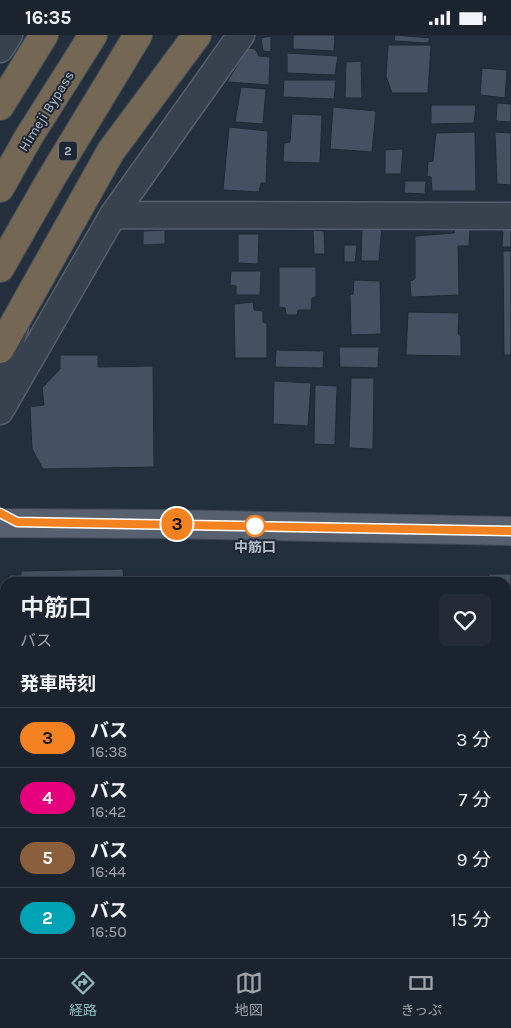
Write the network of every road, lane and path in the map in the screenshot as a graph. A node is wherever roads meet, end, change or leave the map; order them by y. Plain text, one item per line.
1 (8, 35) edge
2 (44, 35) edge
3 (93, 35) edge
4 (138, 35) edge
5 (241, 35) edge
6 (194, 38) edge
7 (0, 49) edge
8 (0, 106) edge
9 (0, 187) edge
10 (113, 215) junction
11 (511, 216) edge
12 (0, 268) edge
13 (18, 314) junction
14 (49, 327) junction
15 (0, 349) edge
16 (0, 380) edge
17 (0, 411) edge
18 (6, 519) edge
19 (511, 531) edge

1 - 7 street
2 - 8 highway
3 - 9 highway, Himeji Bypass
4 - 12 highway, 2
5 - 10 street
6 - 13 highway
10 - 11 street
10 - 14 street
13 - 15 highway
13 - 16 street
14 - 16 street
14 - 17 street
18 - 19 main road

